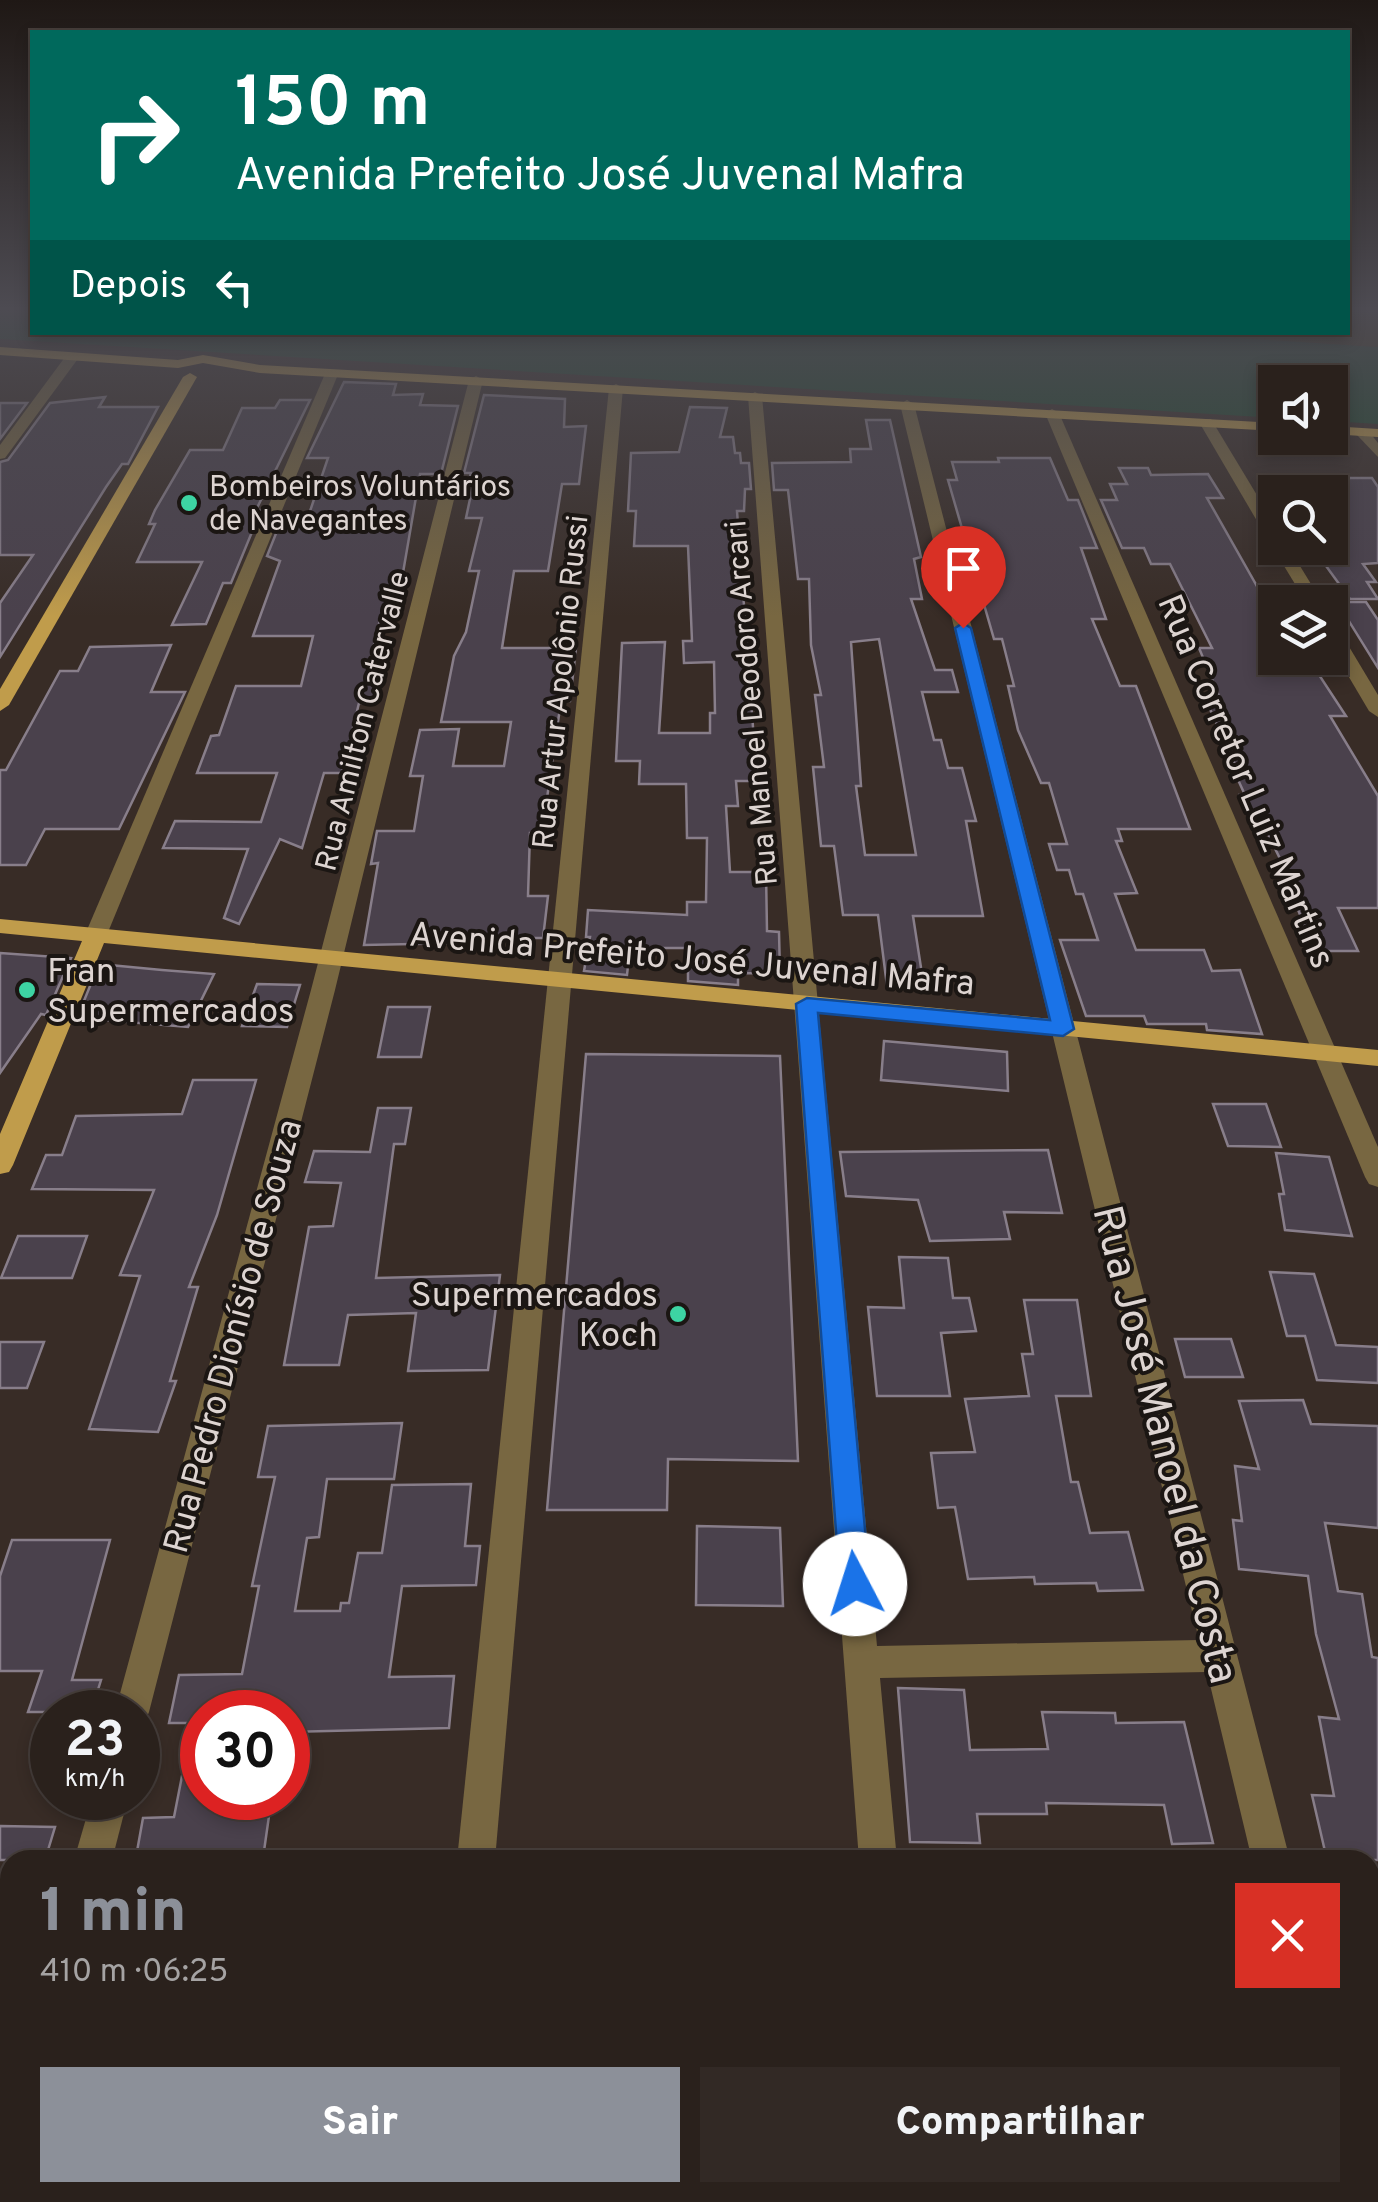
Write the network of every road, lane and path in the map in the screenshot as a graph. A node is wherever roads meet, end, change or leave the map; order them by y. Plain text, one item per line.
1 (32, 411) edge
2 (170, 411) edge
3 (316, 411) edge
4 (468, 411) edge
5 (614, 411) edge
6 (755, 411) edge
7 (909, 411) edge
8 (1016, 411) edge
9 (1052, 413) junction
10 (1206, 422) junction
11 (1258, 426) edge
12 (1370, 433) edge
13 (1378, 454) edge
14 (0, 455) edge
15 (1258, 509) edge
16 (1348, 661) edge
17 (1351, 666) junction
18 (1378, 666) edge
19 (0, 705) edge
20 (1378, 711) edge
21 (0, 926) edge
22 (94, 937) junction
23 (331, 959) junction
24 (558, 981) junction
25 (807, 1004) junction
26 (1063, 1029) junction
27 (1326, 1054) junction
28 (1378, 1058) edge
29 (0, 1164) edge
30 (1378, 1177) edge
31 (1220, 1656) junction
32 (861, 1662) junction
33 (138, 1690) edge
34 (104, 1820) edge
35 (96, 1850) edge
36 (477, 1850) edge
37 (877, 1850) edge
38 (1268, 1850) edge

1 - 14 street
2 - 19 main road
3 - 22 street
4 - 23 street, Rua Amilton Catervalle
5 - 24 street, Rua Artur Apolônio Russi
6 - 25 street, Rua Manoel Deodoro Arcari
7 - 26 street, Rua José Manoel da Costa
8 - 9 main road
9 - 10 main road
9 - 27 street, Rua Corretor Luiz Martins
10 - 11 main road
10 - 15 street
12 - 13 street
16 - 17 street
17 - 18 street
17 - 20 street
21 - 22 main road, Avenida Prefeito José Juvenal Mafra
22 - 23 main road, Avenida Prefeito José Juvenal Mafra
22 - 29 main road
23 - 24 main road, Avenida Prefeito José Juvenal Mafra
23 - 33 street, Rua Pedro Dionísio de Souza
24 - 25 main road, Avenida Prefeito José Juvenal Mafra
24 - 36 street, Rua Artur Apolônio Russi
25 - 26 main road, Avenida Prefeito José Juvenal Mafra
25 - 32 street, Rua Manoel Deodoro Arcari
26 - 27 main road, Avenida Prefeito José Juvenal Mafra
26 - 31 street, Rua José Manoel da Costa
27 - 28 main road, Avenida Prefeito José Juvenal Mafra
27 - 30 street, Rua Corretor Luiz Martins
31 - 32 street
31 - 38 street, Rua José Manoel da Costa
32 - 37 street, Rua Manoel Deodoro Arcari
34 - 35 street

